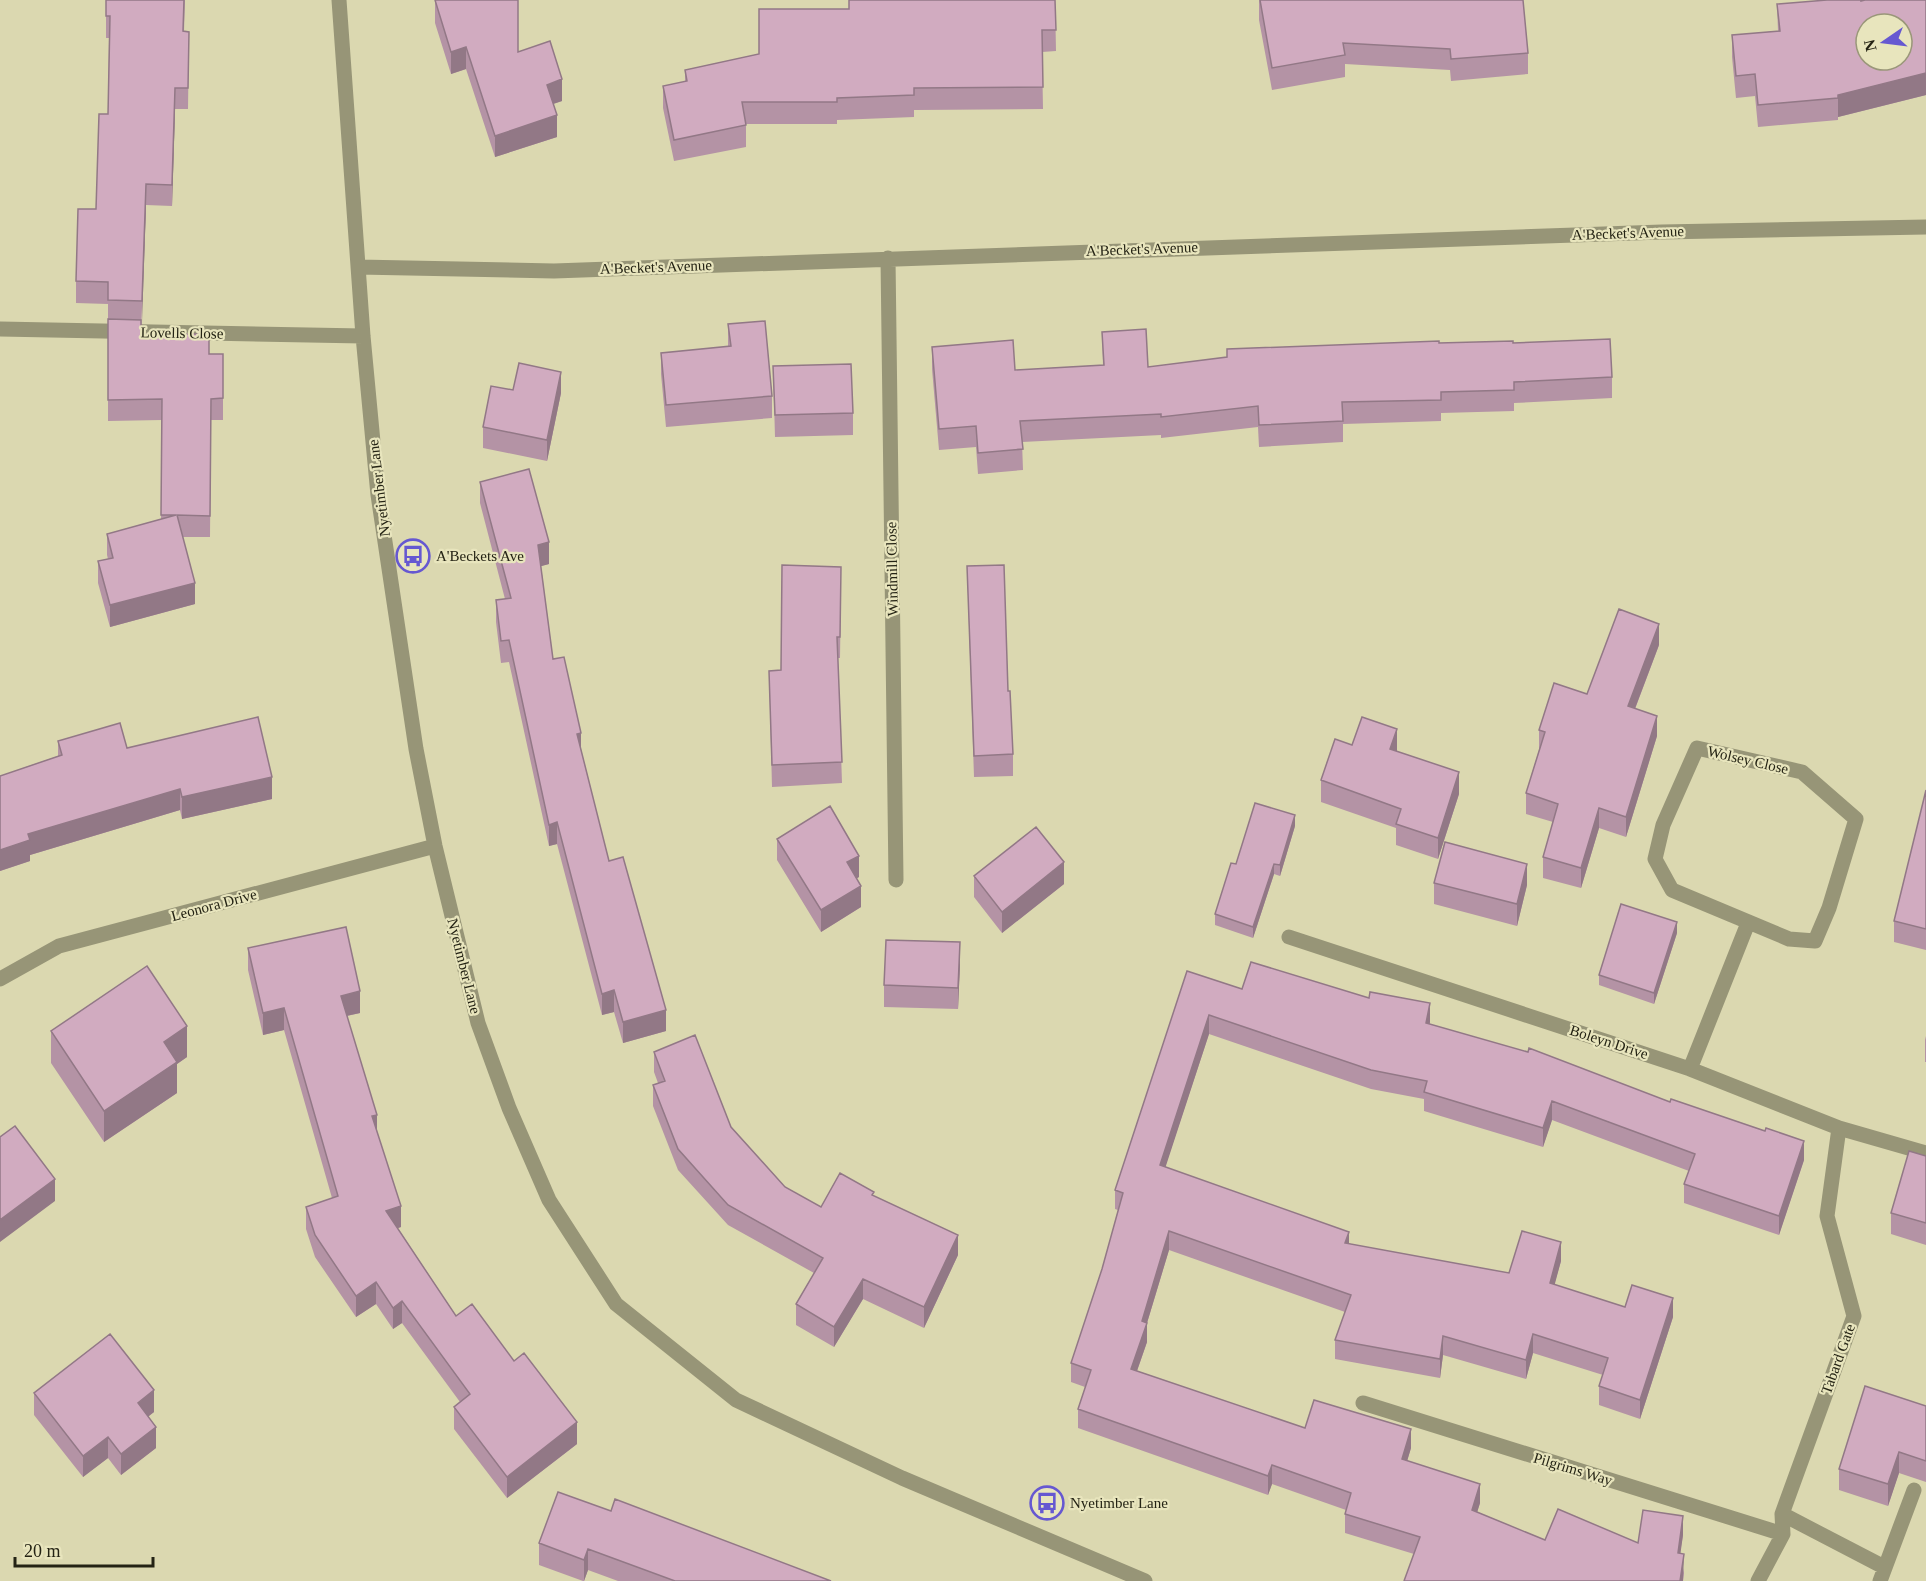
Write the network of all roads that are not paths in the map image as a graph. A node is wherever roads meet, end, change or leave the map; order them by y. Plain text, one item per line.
1 (339, 0) edge
2 (1926, 227) edge
3 (888, 258) junction
4 (358, 267) junction
5 (0, 329) edge
6 (363, 336) junction
7 (435, 846) junction
8 (896, 880) dead end
9 (1748, 923) junction
10 (1289, 937) dead end
11 (0, 979) edge
12 (1690, 1069) junction
13 (1839, 1128) junction
14 (1926, 1153) edge
15 (1363, 1404) dead end
16 (1914, 1490) dead end
17 (1782, 1514) junction
18 (1783, 1534) junction
19 (1882, 1574) edge
20 (1145, 1581) edge
21 (1758, 1581) edge

1 - 4 street, Nyetimber Lane
2 - 3 street, A'Becket's Avenue
3 - 4 street, A'Becket's Avenue
3 - 8 street, Windmill Close
4 - 6 street, Nyetimber Lane
5 - 6 street, Lovells Close
6 - 7 street, Nyetimber Lane
7 - 11 street, Leonora Drive
7 - 20 street, Nyetimber Lane
9 - 9 street, Wolsey Close
9 - 12 street
10 - 12 street, Boleyn Drive
12 - 13 street, Boleyn Drive
13 - 14 street, Boleyn Drive
13 - 17 street, Tabard Gate
15 - 18 street, Pilgrims Way
16 - 19 street
17 - 18 street, Tabard Gate
17 - 19 street
18 - 21 street

